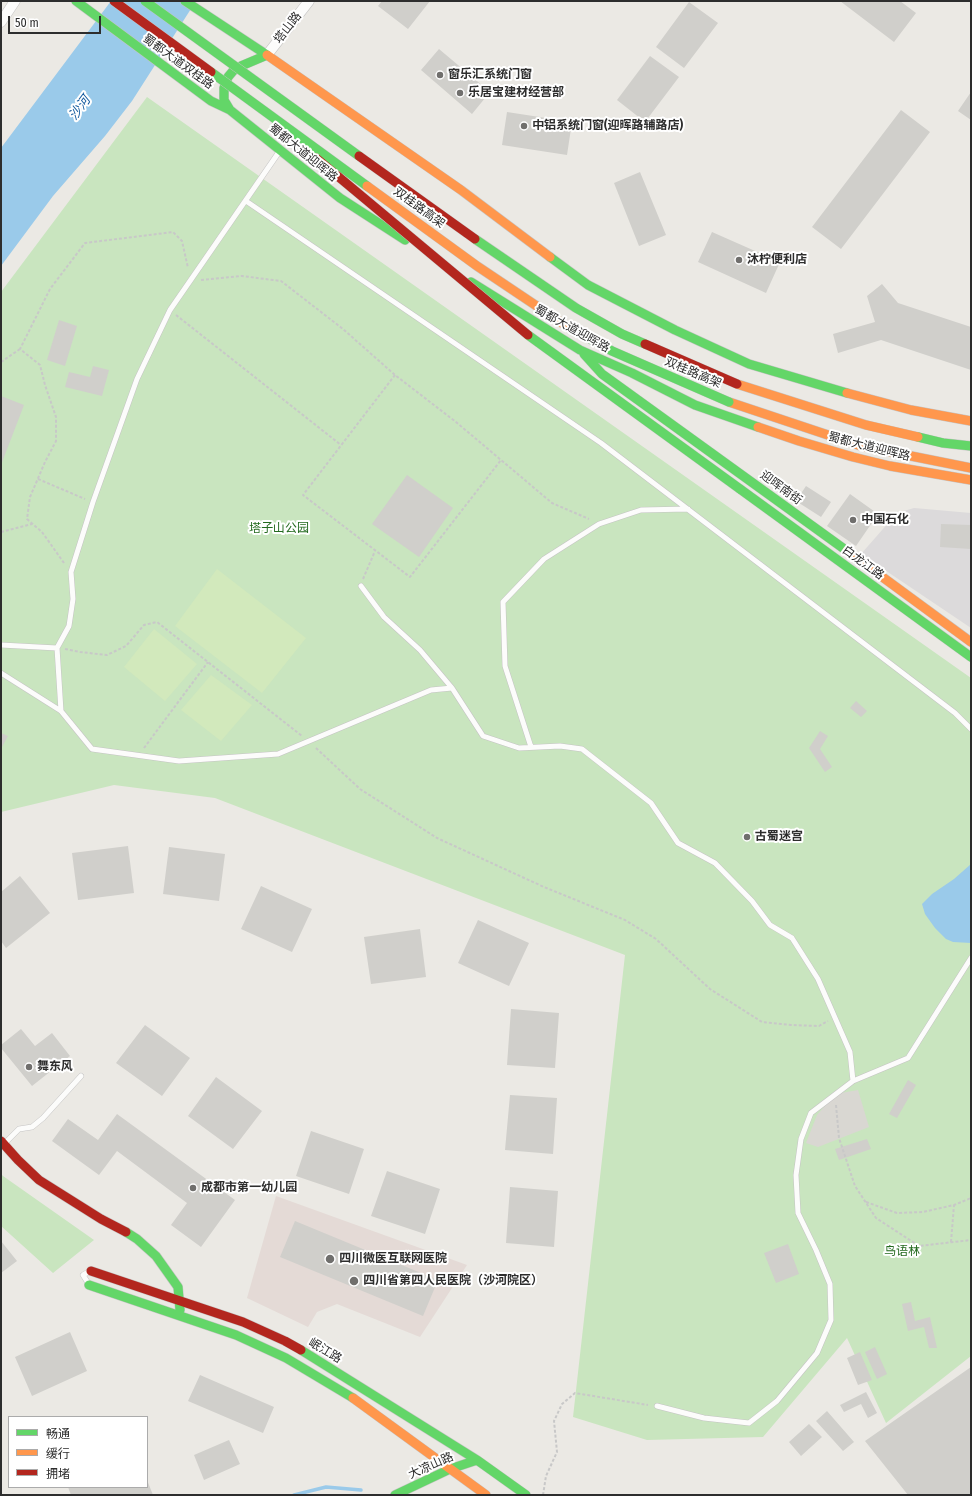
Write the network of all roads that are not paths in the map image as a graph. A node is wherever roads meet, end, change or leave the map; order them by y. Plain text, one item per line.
1 (15, 1) edge
2 (76, 1) edge
3 (114, 1) edge
4 (136, 1) edge
5 (145, 1) edge
6 (184, 1) edge
7 (309, 1) edge
8 (1, 22) edge
9 (266, 55) junction
10 (243, 94) junction
11 (230, 110) junction
12 (281, 150) junction
13 (246, 202) junction
14 (580, 350) junction
15 (737, 384) joint
16 (729, 402) joint
17 (971, 421) edge
18 (971, 446) edge
19 (869, 447) junction
20 (971, 468) edge
21 (936, 474) junction
22 (971, 480) edge
23 (688, 509) junction
24 (361, 586) road end
25 (971, 642) edge
26 (1, 645) edge
27 (57, 648) junction
28 (971, 657) edge
29 (1, 673) edge
30 (452, 688) junction
31 (61, 711) junction
32 (971, 728) edge
33 (531, 747) junction
34 (971, 958) edge
35 (81, 1076) dead end
36 (853, 1080) junction
37 (2, 1143) edge
38 (91, 1271) joint
39 (89, 1285) joint
40 (179, 1301) junction
41 (181, 1316) junction
42 (658, 1406) road end
43 (477, 1460) junction
44 (450, 1469) junction
45 (500, 1476) junction
46 (480, 1494) edge
47 (395, 1495) edge
48 (526, 1495) edge

1 - 8 street
2 - 11 main road, 蜀都大道双桂路
3 - 10 main road, 双桂路高架, bridge
4 - 9 main road, bridge
5 - 15 main road, 双桂路高架, bridge
6 - 9 main road
7 - 9 street, 塔山路
9 - 11 main road
9 - 17 main road
10 - 16 main road, 双桂路高架, bridge
10 - 28 main road, 白龙江路, bridge
11 - 12 main road, 蜀都大道迎晖路
12 - 13 lane
12 - 14 main road, 蜀都大道迎晖路
13 - 23 lane
13 - 27 lane
14 - 21 main road, 蜀都大道迎晖路
14 - 25 main road, 迎晖南街
15 - 18 main road, 蜀都大道迎晖路
16 - 19 main road, 蜀都大道迎晖路
19 - 20 main road, 蜀都大道迎晖路
19 - 21 main road
21 - 22 main road, 蜀都大道迎晖路
23 - 32 lane
23 - 33 lane
24 - 30 lane
26 - 27 lane
27 - 31 lane
29 - 31 lane
30 - 31 lane
30 - 33 lane
33 - 36 lane
34 - 36 lane
35 - 37 lane
36 - 42 lane
37 - 40 main road
38 - 39 lane
38 - 40 main road, 岷江路
39 - 41 main road
40 - 41 main road
40 - 43 main road, 岷江路
41 - 44 main road
43 - 44 main road, 大凉山路
43 - 45 main road, 岷江路
44 - 46 main road
44 - 47 main road, 大凉山路
45 - 46 main road
45 - 48 main road, 岷江路

